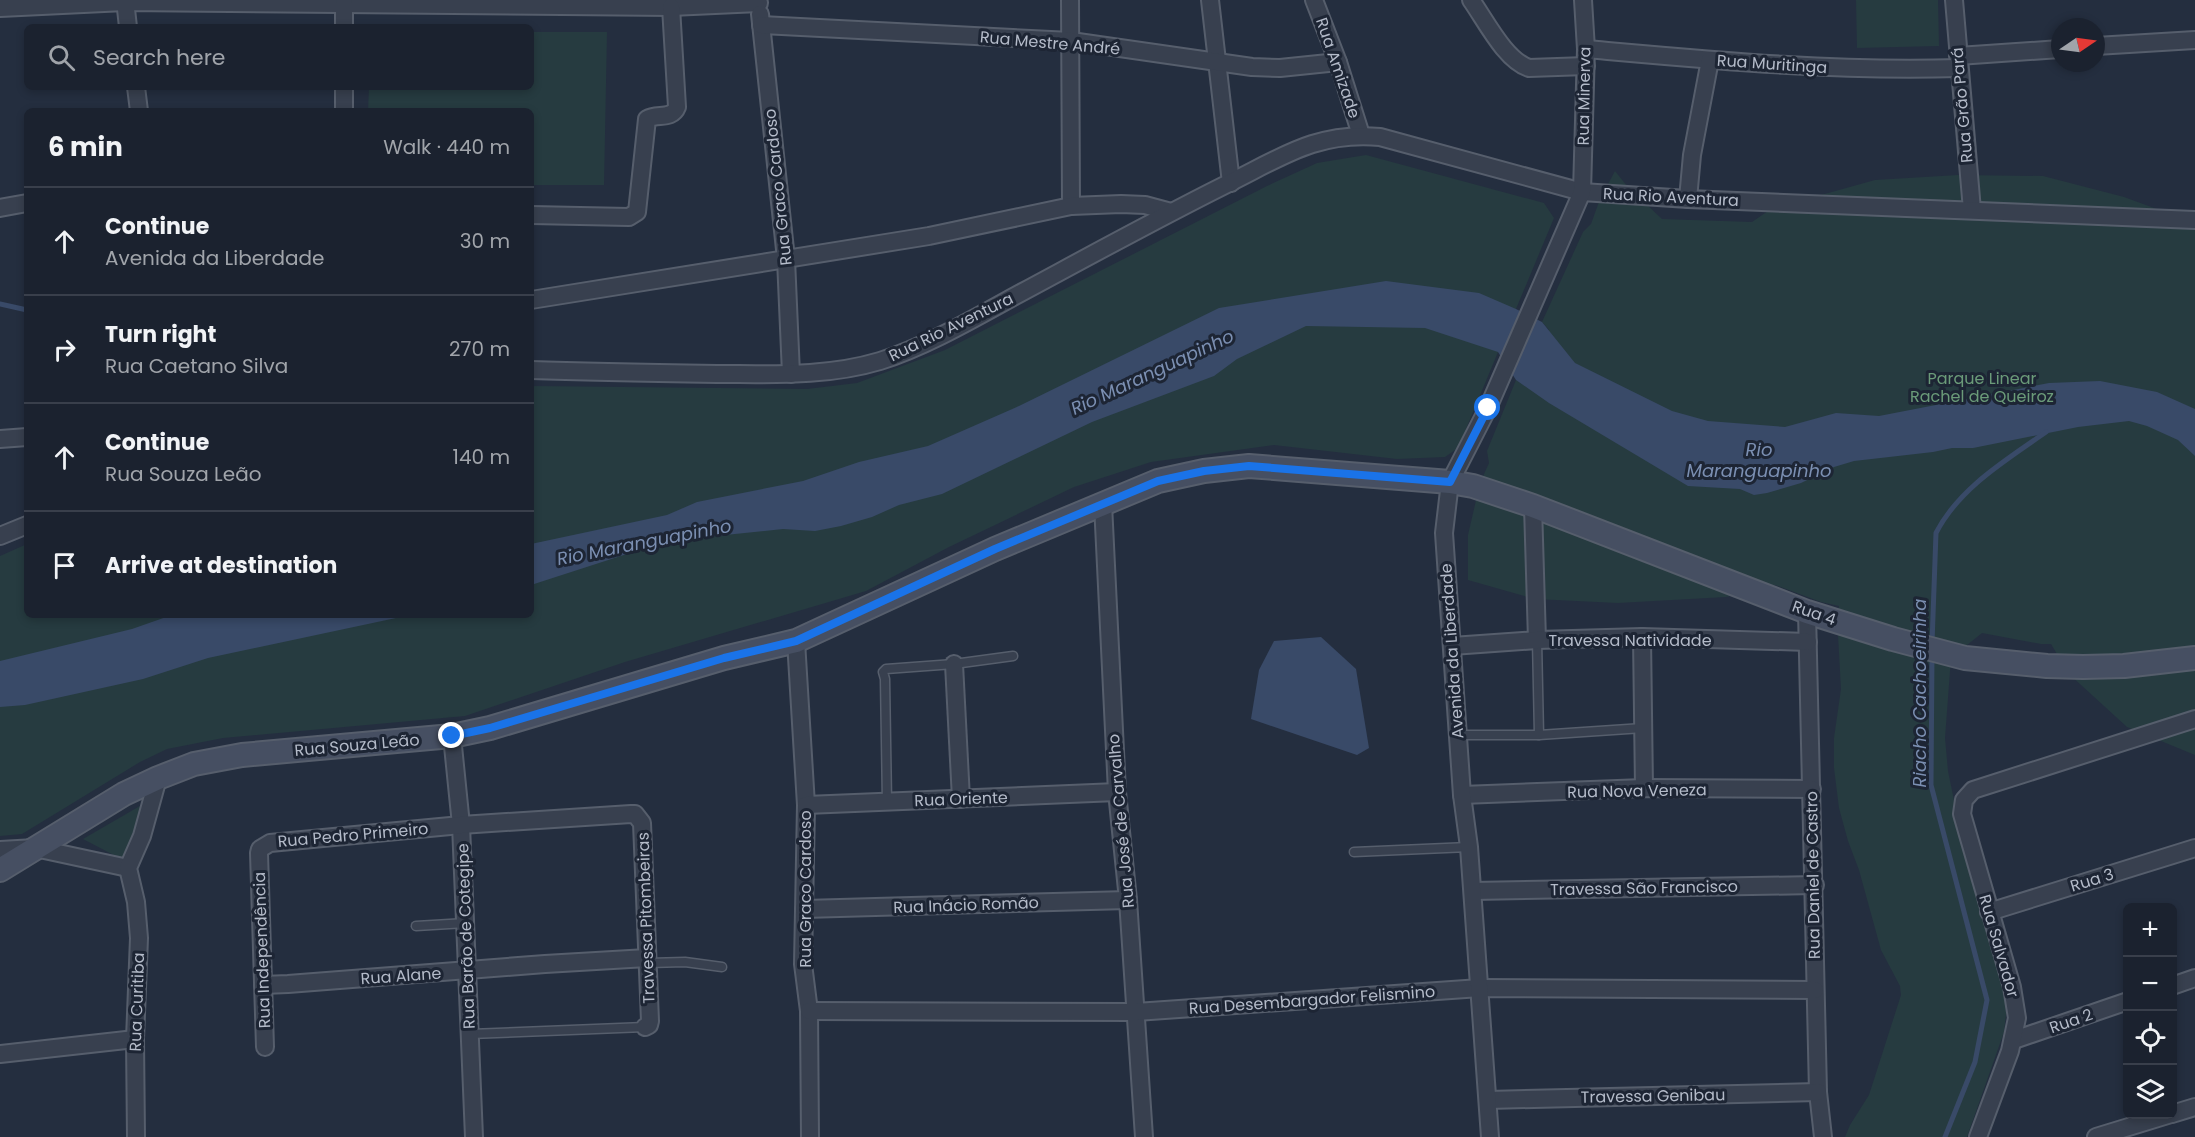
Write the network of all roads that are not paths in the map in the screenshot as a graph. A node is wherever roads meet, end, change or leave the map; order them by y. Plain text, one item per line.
1 (1070, 0) edge
2 (1210, 0) edge
3 (1314, 0) edge
4 (1471, 0) edge
5 (1583, 0) edge
6 (1954, 0) edge
7 (125, 1) edge
8 (351, 2) edge
9 (759, 2) edge
10 (500, 3) edge
11 (671, 7) junction
12 (0, 8) edge
13 (128, 24) edge
14 (345, 24) edge
15 (761, 25) junction
16 (2195, 40) edge
17 (1071, 41) junction
18 (2105, 45) edge
19 (1586, 49) junction
20 (2051, 50) edge
21 (1710, 60) junction
22 (1338, 62) junction
23 (1958, 62) junction
24 (1216, 63) junction
25 (1586, 66) junction
26 (136, 90) edge
27 (344, 90) edge
28 (139, 108) edge
29 (344, 108) edge
30 (1361, 135) junction
31 (1231, 183) junction
32 (1582, 192) junction
33 (1688, 199) junction
34 (24, 204) edge
35 (1071, 206) junction
36 (0, 208) edge
37 (1972, 210) junction
38 (1171, 212) junction
39 (534, 215) edge
40 (2195, 220) edge
41 (786, 259) junction
42 (534, 300) edge
43 (534, 370) edge
44 (791, 374) junction
45 (24, 437) edge
46 (0, 439) edge
47 (1450, 482) junction
48 (1104, 504) junction
49 (1533, 506) junction
50 (24, 526) edge
51 (0, 536) edge
52 (1808, 612) junction
53 (1642, 637) junction
54 (1537, 640) junction
55 (796, 641) junction
56 (1808, 642) junction
57 (1452, 646) junction
58 (1013, 656) dead end
59 (2195, 658) edge
60 (954, 664) junction
61 (2195, 719) edge
62 (1643, 728) junction
63 (1459, 735) junction
64 (1539, 735) junction
65 (452, 736) junction
66 (158, 778) junction
67 (1644, 788) junction
68 (1812, 789) junction
69 (1117, 792) junction
70 (1462, 795) junction
71 (961, 799) junction
72 (887, 802) junction
73 (806, 805) junction
74 (631, 814) joint
75 (461, 825) junction
76 (1469, 846) junction
77 (34, 848) junction
78 (2195, 848) edge
79 (1354, 852) dead end
80 (258, 853) joint
81 (1, 864) edge
82 (128, 868) junction
83 (1815, 885) junction
84 (1473, 891) junction
85 (1128, 900) junction
86 (804, 909) junction
87 (1989, 912) junction
88 (466, 923) junction
89 (416, 926) dead end
90 (648, 960) junction
91 (722, 967) dead end
92 (466, 971) junction
93 (2195, 978) edge
94 (263, 984) junction
95 (2177, 984) edge
96 (1480, 988) junction
97 (1815, 990) junction
98 (2123, 1002) edge
99 (809, 1011) junction
100 (1136, 1012) junction
101 (645, 1026) joint
102 (470, 1034) junction
103 (135, 1039) junction
104 (2013, 1040) junction
105 (265, 1047) dead end
106 (0, 1054) edge
107 (1818, 1092) junction
108 (1488, 1100) junction
109 (2195, 1107) edge
110 (2177, 1112) edge
111 (2155, 1119) edge
112 (136, 1137) edge
113 (474, 1137) edge
114 (810, 1137) edge
115 (1144, 1137) edge
116 (1490, 1137) edge
117 (1823, 1137) edge
118 (1978, 1137) edge
119 (2096, 1137) edge

1 - 17 street
2 - 24 street
3 - 22 street, Rua Amizade
4 - 25 street
5 - 19 street, Rua Minerva
6 - 23 street, Rua Grão Pará
7 - 8 street
7 - 12 street
7 - 13 street
8 - 10 street
8 - 14 street
9 - 11 street
9 - 15 street, Rua Graco Cardoso
10 - 11 street
11 - 39 street
15 - 17 street, Rua Mestre André
15 - 41 street, Rua Graco Cardoso
16 - 18 street
17 - 24 street, Rua Mestre André
17 - 35 street
19 - 21 street, Rua Muritinga
19 - 25 street, Rua Minerva
20 - 23 street, Rua Muritinga
21 - 23 street, Rua Muritinga
21 - 33 street
22 - 24 street, Rua Mestre André
22 - 30 street, Rua Amizade
23 - 37 street, Rua Grão Pará
24 - 31 street
25 - 32 street, Rua Minerva
26 - 28 street
27 - 29 street
30 - 31 street, Rua Rio Aventura
30 - 32 street, Rua Rio Aventura
31 - 38 street, Rua Rio Aventura
32 - 33 street, Rua Rio Aventura
32 - 47 street, Avenida da Liberdade
33 - 37 street, Rua Rio Aventura
34 - 36 street
35 - 38 street
35 - 41 street
37 - 40 street, Rua Rio Aventura
38 - 44 street, Rua Rio Aventura
41 - 42 street
41 - 44 street, Rua Graco Cardoso
43 - 44 street, Rua Rio Aventura
45 - 46 street
47 - 48 main road, Rua 4
47 - 49 main road, Rua 4
47 - 57 street, Avenida da Liberdade
48 - 55 main road, Rua Souza Leão
48 - 69 street, Rua José de Carvalho
49 - 52 main road, Rua 4
49 - 54 street
50 - 51 street
52 - 56 street, Rua Daniel de Castro
52 - 59 main road, Rua 4
53 - 54 street, Travessa Natividade
53 - 56 street, Travessa Natividade
53 - 62 street
54 - 57 street, Travessa Natividade
54 - 64 lane
55 - 65 main road, Rua Souza Leão
55 - 73 street, Rua Graco Cardoso
56 - 68 street, Rua Daniel de Castro
57 - 63 street, Avenida da Liberdade
58 - 60 lane
60 - 71 street
60 - 72 lane
61 - 87 street, Rua Salvador
62 - 64 lane
62 - 67 street
63 - 64 lane
63 - 70 street, Avenida da Liberdade
65 - 66 main road, Rua Souza Leão
65 - 75 street, Rua Barão de Cotegipe
66 - 77 main road, Rua Souza Leão
66 - 82 street
67 - 68 street, Rua Nova Veneza
67 - 70 street, Rua Nova Veneza
68 - 83 street, Rua Daniel de Castro
69 - 71 street, Rua Oriente
69 - 85 street, Rua José de Carvalho
70 - 76 street, Avenida da Liberdade
71 - 72 street, Rua Oriente
72 - 73 street, Rua Oriente
73 - 86 street, Rua Graco Cardoso
74 - 75 street, Rua Pedro Primeiro
74 - 90 street, Travessa Pitombeiras
75 - 80 street, Rua Pedro Primeiro
75 - 88 street, Rua Barão de Cotegipe
76 - 79 lane
76 - 84 street, Avenida da Liberdade
77 - 81 main road, Rua Souza Leão
77 - 82 street
78 - 87 street, Rua 3
80 - 94 street, Rua Independência
82 - 103 street, Rua Curitiba
83 - 84 street, Travessa São Francisco
83 - 97 street, Rua Daniel de Castro
84 - 96 street, Avenida da Liberdade
85 - 86 street, Rua Inácio Romão
85 - 100 street, Rua José de Carvalho
86 - 99 street, Rua Graco Cardoso
87 - 104 street, Rua Salvador
88 - 89 lane
88 - 92 street, Rua Barão de Cotegipe
90 - 91 lane, Rua Alane
90 - 92 street, Rua Alane
90 - 101 street, Travessa Pitombeiras
92 - 94 street, Rua Alane
92 - 102 street, Rua Barão de Cotegipe
93 - 95 street
94 - 105 street, Rua Independência
96 - 97 street, Rua Desembargador Felismino
96 - 100 street, Rua Desembargador Felismino
96 - 108 street, Avenida da Liberdade
97 - 107 street, Rua Daniel de Castro
98 - 104 street, Rua 2
99 - 100 street, Rua Desembargador Felismino
99 - 114 street, Rua Graco Cardoso
100 - 115 street, Rua José de Carvalho
101 - 102 lane
102 - 113 street, Rua Barão de Cotegipe
103 - 106 street
103 - 112 street, Rua Curitiba
104 - 118 street, Rua Salvador
107 - 108 street, Travessa Genibau
107 - 117 street, Rua Daniel de Castro
108 - 116 street, Avenida da Liberdade
109 - 110 street
111 - 119 street

